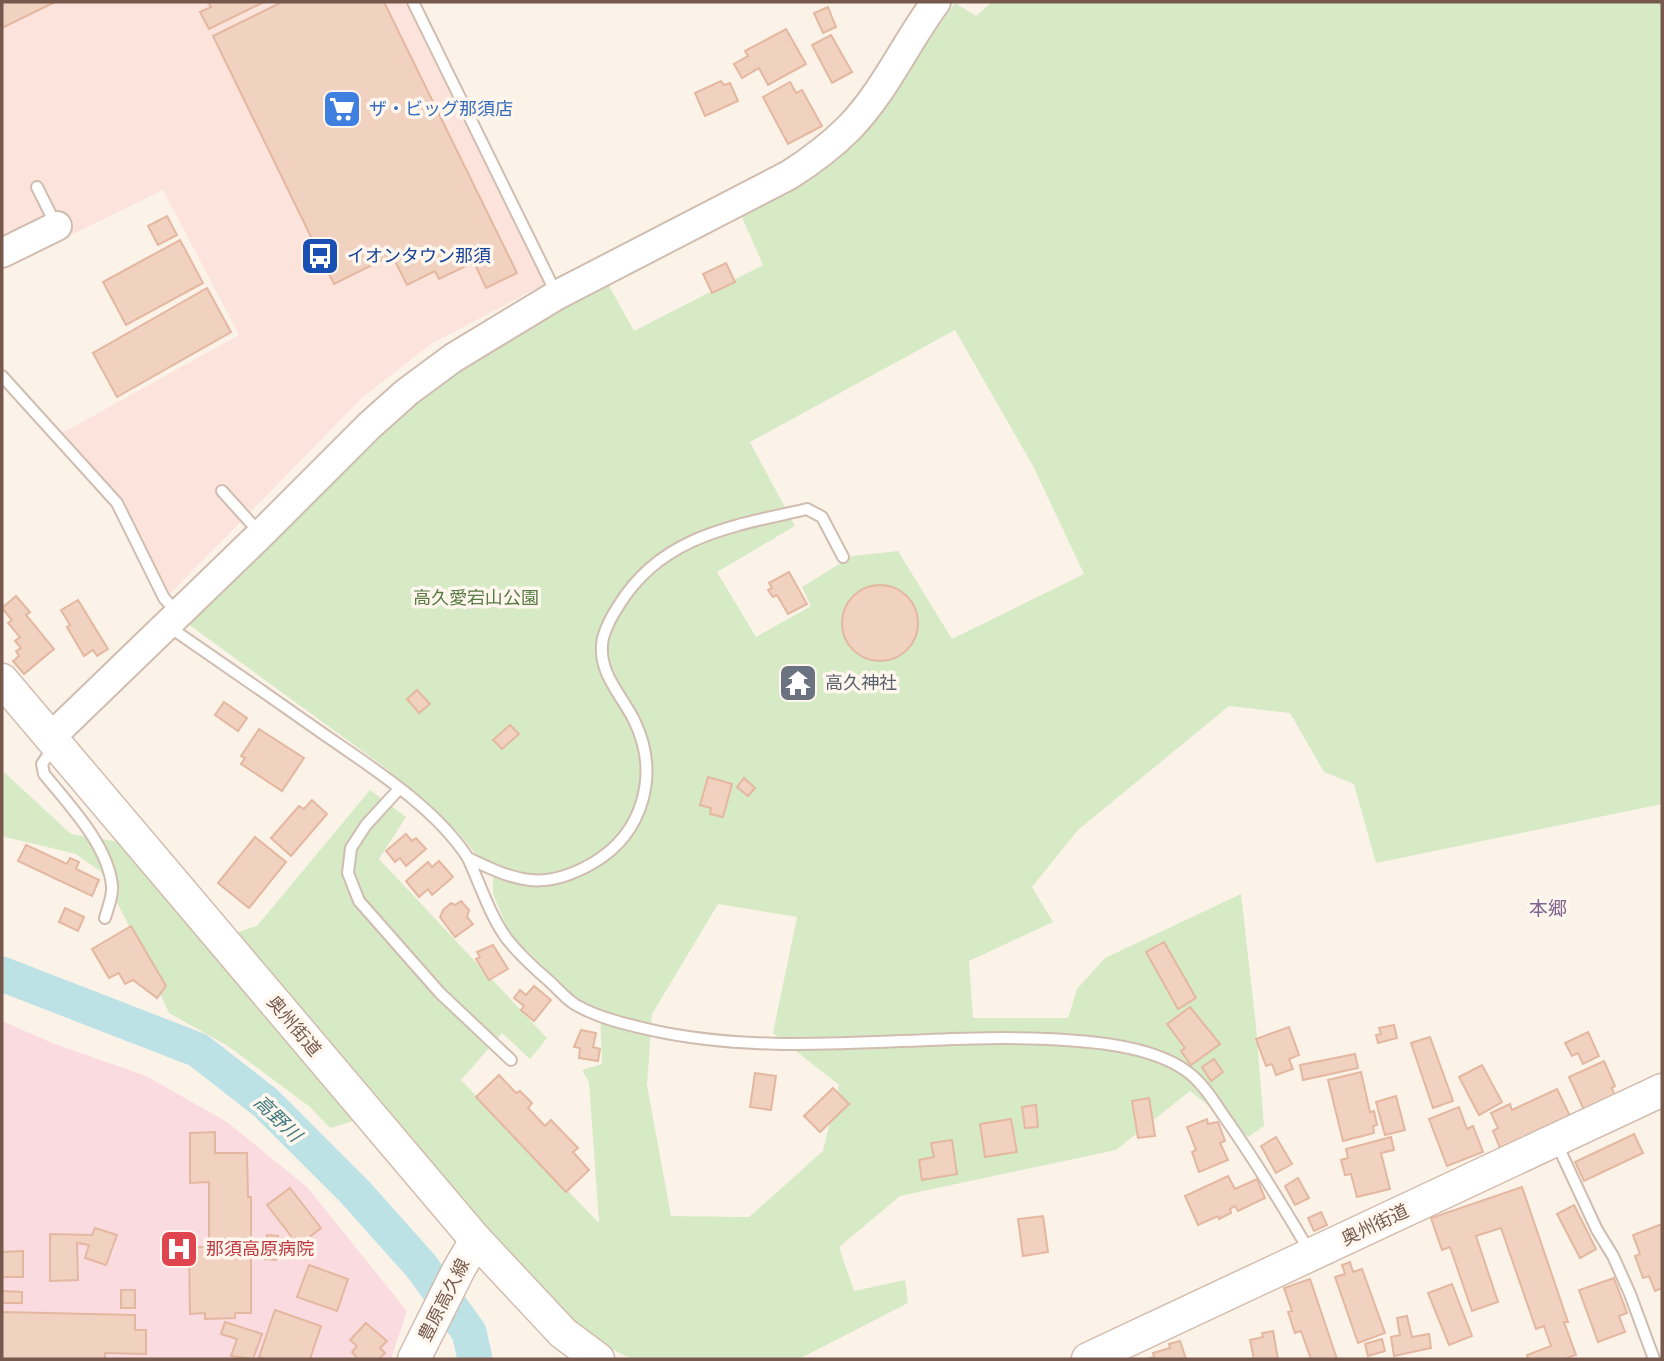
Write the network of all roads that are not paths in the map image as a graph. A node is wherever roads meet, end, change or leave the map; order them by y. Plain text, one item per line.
1 (414, 2) edge
2 (936, 2) edge
3 (37, 187) dead end
4 (57, 226) joint
5 (2, 253) edge
6 (557, 295) junction
7 (2, 376) edge
8 (222, 491) dead end
9 (261, 534) junction
10 (843, 556) dead end
11 (172, 619) junction
12 (2, 680) edge
13 (53, 740) junction
14 (399, 789) junction
15 (468, 858) junction
16 (105, 918) dead end
17 (511, 1060) dead end
18 (1662, 1090) edge
19 (1555, 1140) junction
20 (476, 1240) junction
21 (1311, 1255) junction
22 (414, 1359) edge
23 (598, 1359) edge
24 (1088, 1359) edge
25 (1654, 1359) edge

1 - 6 lane
2 - 6 street
3 - 4 lane
4 - 5 street
6 - 9 street
7 - 11 lane
8 - 9 lane
9 - 11 street
10 - 15 lane
11 - 13 street
11 - 14 lane
12 - 13 main road, 奥州街道
13 - 16 lane
13 - 20 main road, 奥州街道
14 - 15 lane
14 - 17 lane
15 - 21 lane
18 - 19 main road, 奥州街道
19 - 21 main road, 奥州街道
19 - 25 lane
20 - 22 main road, 豊原高久線
20 - 23 main road, 奥州街道
21 - 24 main road, 奥州街道

